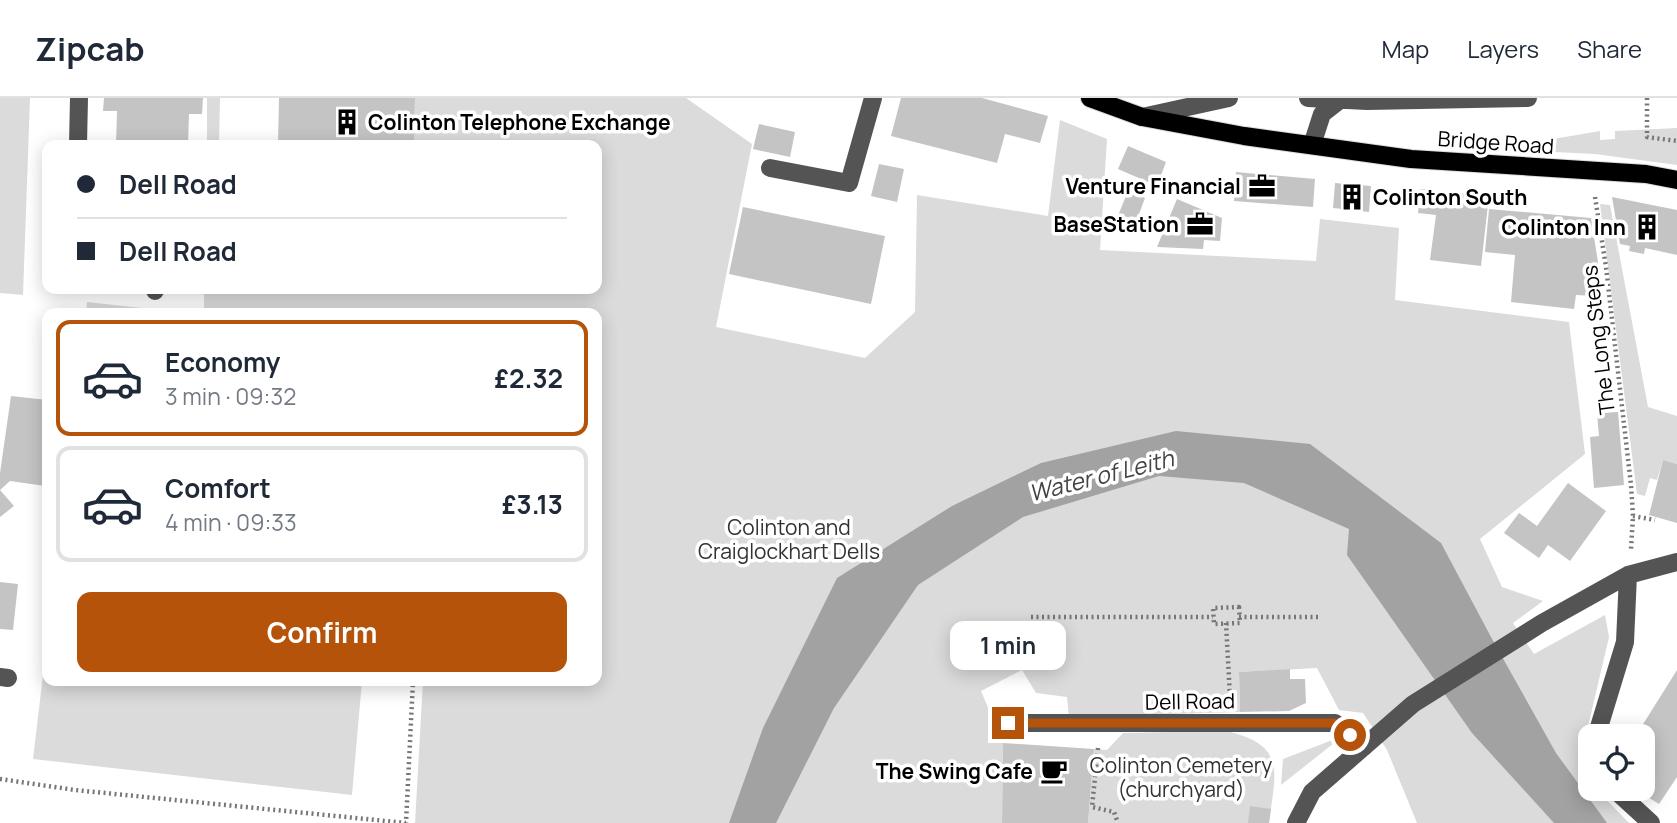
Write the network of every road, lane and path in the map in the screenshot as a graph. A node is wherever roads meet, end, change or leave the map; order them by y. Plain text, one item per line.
1 (79, 98) edge
2 (873, 98) edge
3 (1090, 98) edge
4 (1229, 98) edge
5 (1308, 98) edge
6 (1528, 98) edge
7 (1647, 98) edge
8 (1340, 100) junction
9 (1142, 117) junction
10 (78, 140) edge
11 (1677, 141) edge
12 (1312, 145) junction
13 (770, 168) dead end
14 (1591, 172) junction
15 (1677, 180) edge
16 (1633, 516) junction
17 (1655, 520) dead end
18 (1677, 562) edge
19 (1628, 575) junction
20 (1031, 617) dead end
21 (1213, 617) junction
22 (1240, 617) junction
23 (1319, 617) dead end
24 (1226, 623) junction
25 (413, 686) edge
26 (1008, 723) dead end
27 (1231, 723) junction
28 (1099, 724) junction
29 (1600, 724) edge
30 (1364, 747) junction
31 (0, 779) edge
32 (1627, 801) edge
33 (1118, 823) edge
34 (1296, 823) edge
35 (1651, 823) edge

1 - 10 street
2 - 13 street
3 - 9 main road, Bridge Road
4 - 9 street
5 - 8 street
6 - 8 street
7 - 11 path
8 - 12 street
9 - 12 main road, Bridge Road
12 - 14 main road, Bridge Road
14 - 15 main road, Bridge Road
14 - 16 path, The Long Steps
16 - 17 path
16 - 19 path, The Long Steps
18 - 19 street
19 - 29 street
19 - 30 street
20 - 21 path
21 - 22 path
21 - 24 path
22 - 23 path
22 - 24 path
24 - 27 path
25 - 31 path
26 - 28 street, Dell Road
27 - 28 street, Dell Road
27 - 30 street, Dell Road
28 - 33 path
30 - 34 street
32 - 35 street

